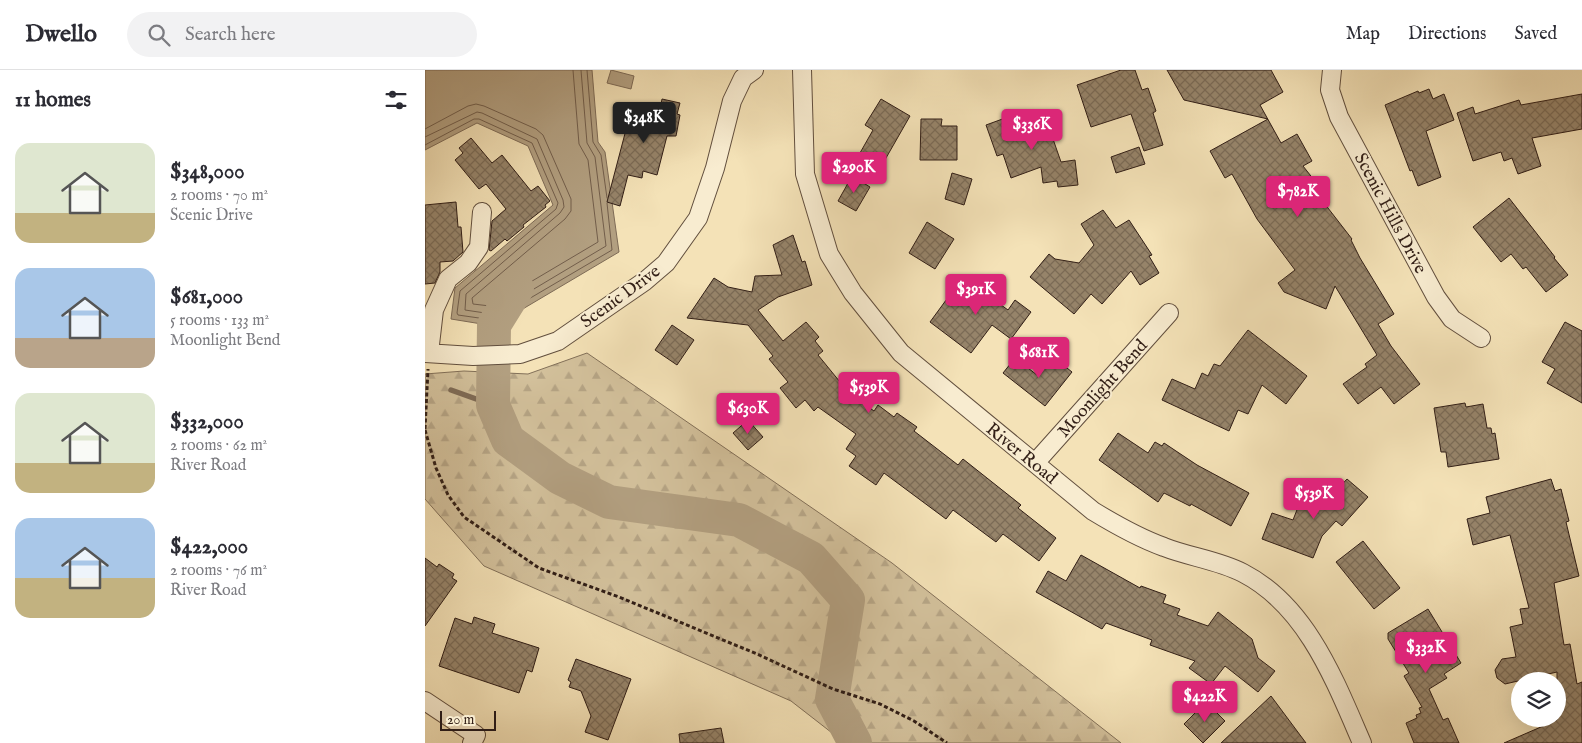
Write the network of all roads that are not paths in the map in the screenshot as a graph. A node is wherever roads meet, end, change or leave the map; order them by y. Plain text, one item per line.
1 (754, 70) edge
2 (802, 70) edge
3 (1332, 70) edge
4 (482, 212) dead end
5 (1169, 313) dead end
6 (1481, 338) dead end
7 (427, 353) edge
8 (1035, 464) junction
9 (425, 701) edge
10 (472, 743) edge
11 (1363, 743) edge

1 - 7 street, Scenic Drive
2 - 8 street, River Road
3 - 6 street, Scenic Hills Drive
4 - 7 street
5 - 8 street, Moonlight Bend
8 - 11 street, River Road
9 - 10 street

